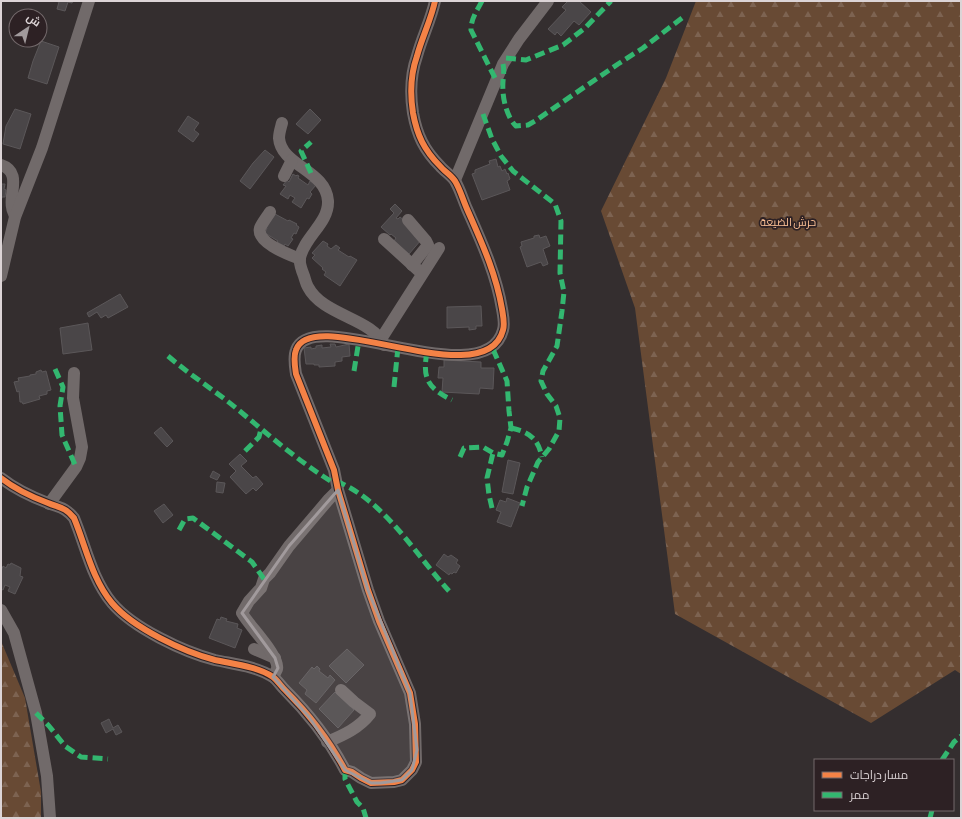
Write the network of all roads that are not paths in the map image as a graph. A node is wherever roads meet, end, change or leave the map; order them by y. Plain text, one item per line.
1 (90, 1) edge
2 (435, 1) edge
3 (548, 1) edge
4 (282, 123) dead end
5 (292, 160) junction
6 (1, 165) edge
7 (284, 176) dead end
8 (455, 180) junction
9 (270, 212) dead end
10 (16, 217) junction
11 (408, 220) dead end
12 (384, 239) dead end
13 (439, 248) dead end
14 (300, 259) junction
15 (412, 265) junction
16 (422, 274) junction
17 (1, 276) edge
18 (382, 342) junction
19 (74, 373) dead end
20 (1, 478) edge
21 (338, 490) junction
22 (49, 504) junction
23 (1, 610) edge
24 (254, 649) dead end
25 (275, 658) junction
26 (273, 677) junction
27 (341, 690) dead end
28 (327, 742) junction
29 (50, 818) edge

1 - 10 street
2 - 8 street
3 - 8 street
4 - 5 street
5 - 7 street
5 - 14 street
6 - 10 street
8 - 18 street
9 - 14 street
10 - 17 street
11 - 15 street
12 - 15 street
13 - 16 street
14 - 18 street
15 - 16 street
16 - 18 street
18 - 21 street
19 - 22 street
20 - 22 street
21 - 25 street
21 - 28 street
22 - 26 street
23 - 29 street
24 - 25 street
25 - 26 street
26 - 28 street
27 - 28 street

